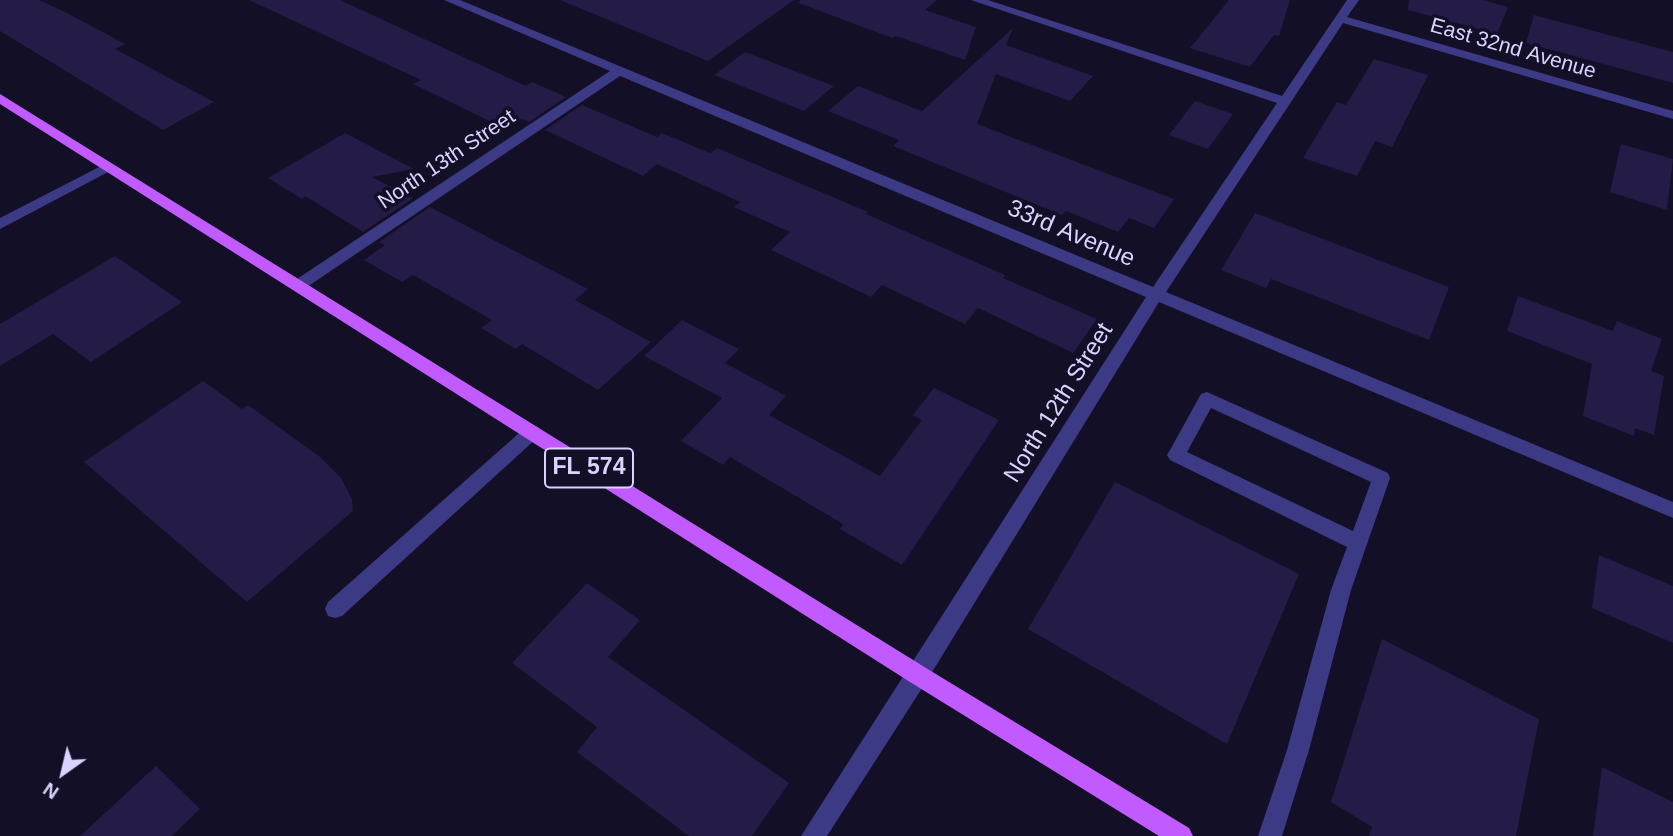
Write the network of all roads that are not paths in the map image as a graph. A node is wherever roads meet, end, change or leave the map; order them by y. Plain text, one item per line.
1 (450, 0) edge
2 (977, 0) edge
3 (1353, 0) edge
4 (1342, 19) junction
5 (620, 70) junction
6 (0, 98) edge
7 (1284, 101) junction
8 (1673, 116) edge
9 (107, 167) junction
10 (0, 224) edge
11 (299, 285) junction
12 (1156, 294) junction
13 (532, 432) junction
14 (1673, 510) edge
15 (1358, 543) junction
16 (335, 609) dead end
17 (918, 675) junction
18 (813, 836) edge
19 (1181, 836) edge
20 (1270, 836) edge

1 - 5 street, 33rd Avenue
2 - 7 street
3 - 4 street, North 12th Street
4 - 7 street, North 12th Street
4 - 8 street, East 32nd Avenue
5 - 11 street, North 13th Street
5 - 12 street, 33rd Avenue
6 - 9 main road, FL 574
7 - 12 street, North 12th Street
9 - 10 street
9 - 11 main road, FL 574
11 - 13 main road, FL 574
12 - 14 street, 33rd Avenue
12 - 17 street, North 12th Street
13 - 16 street
13 - 17 main road, FL 574
15 - 15 street
15 - 20 street
17 - 18 street, North 12th Street
17 - 19 main road, FL 574

